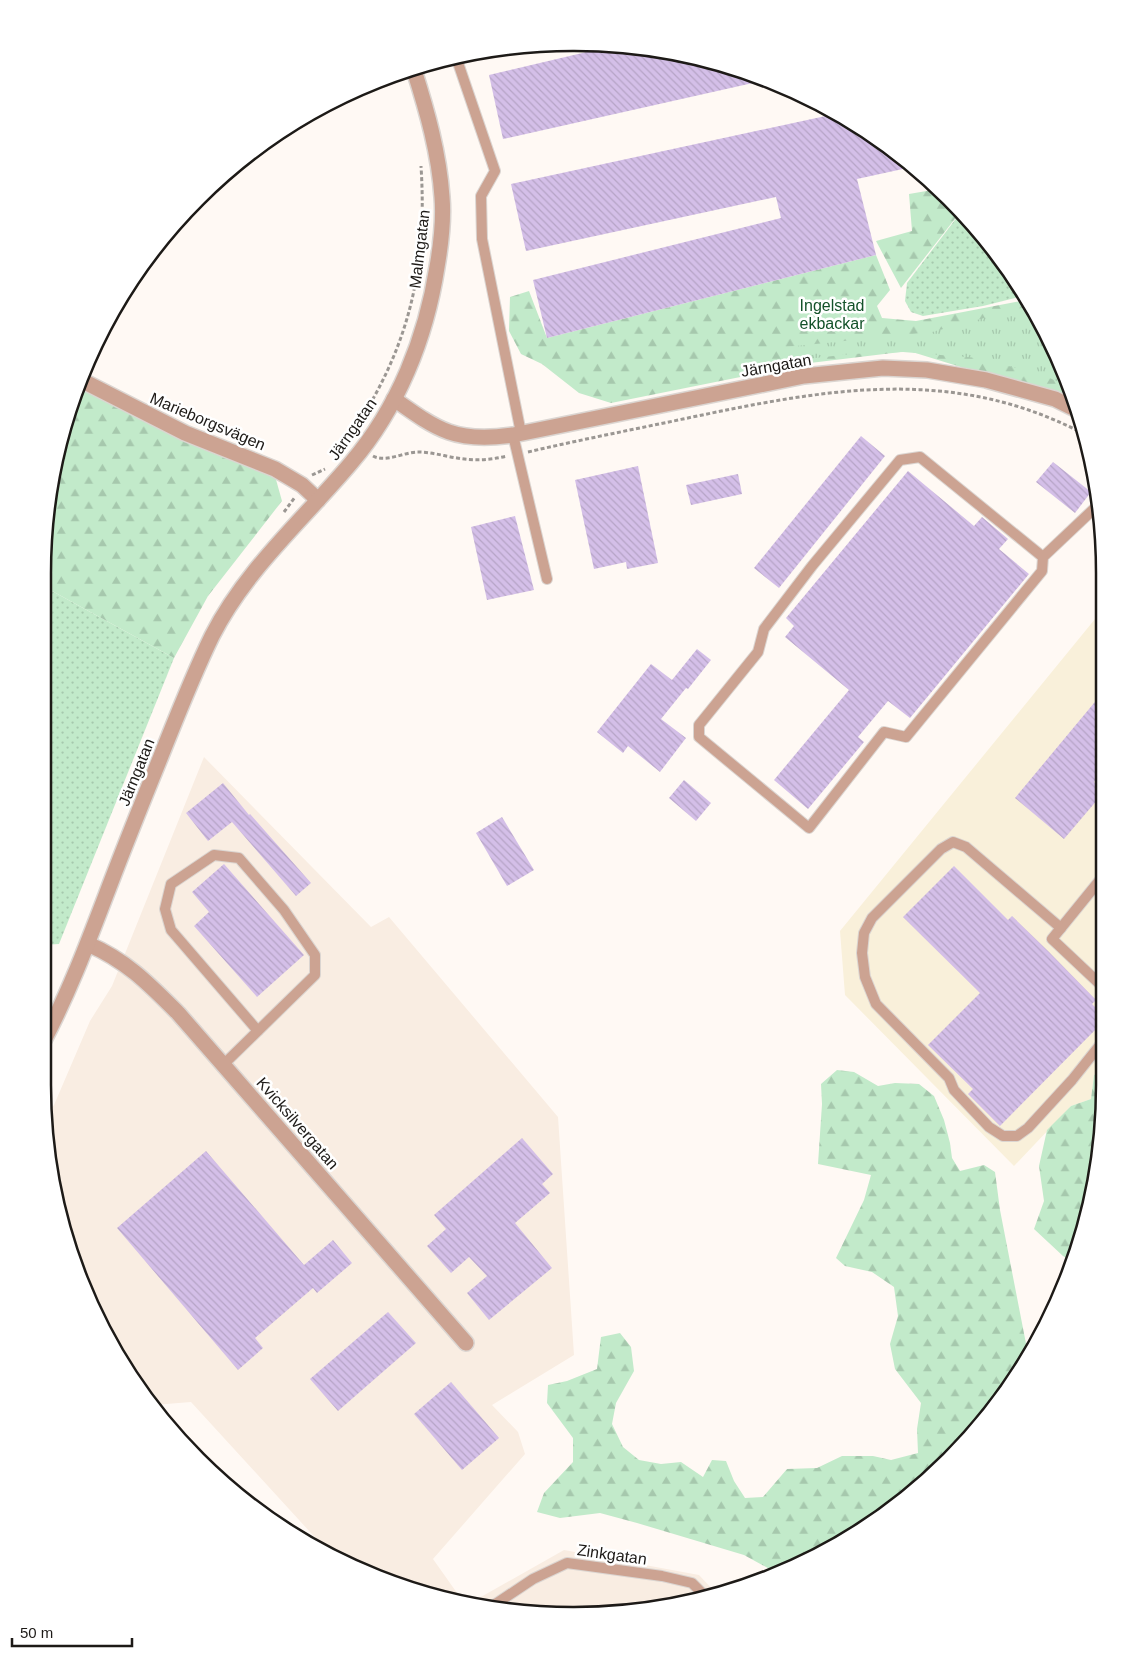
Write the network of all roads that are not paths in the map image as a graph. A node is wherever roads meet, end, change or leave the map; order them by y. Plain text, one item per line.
1 (458, 64) edge
2 (416, 76) edge
3 (88, 383) edge
4 (394, 399) junction
5 (1068, 405) edge
6 (517, 434) junction
7 (318, 500) junction
8 (1092, 511) edge
9 (1043, 557) junction
10 (547, 579) dead end
11 (1096, 885) edge
12 (1061, 928) junction
13 (88, 944) junction
14 (1096, 980) edge
15 (51, 1023) edge
16 (258, 1031) junction
17 (1096, 1050) edge
18 (224, 1064) junction
19 (466, 1343) dead end
20 (700, 1591) edge
21 (500, 1601) edge

1 - 6 lane
2 - 4 street, Malmgatan
3 - 7 street, Marieborgsvägen
4 - 6 street, Järngatan
4 - 7 street, Järngatan
5 - 6 street, Järngatan
6 - 10 lane
7 - 13 street, Järngatan
8 - 9 lane
9 - 9 lane
11 - 12 lane
12 - 14 lane
12 - 17 lane
13 - 15 street, Järngatan
13 - 18 street, Kvicksilvergatan
16 - 16 lane
16 - 18 lane
18 - 19 street, Kvicksilvergatan
20 - 21 lane, Zinkgatan

